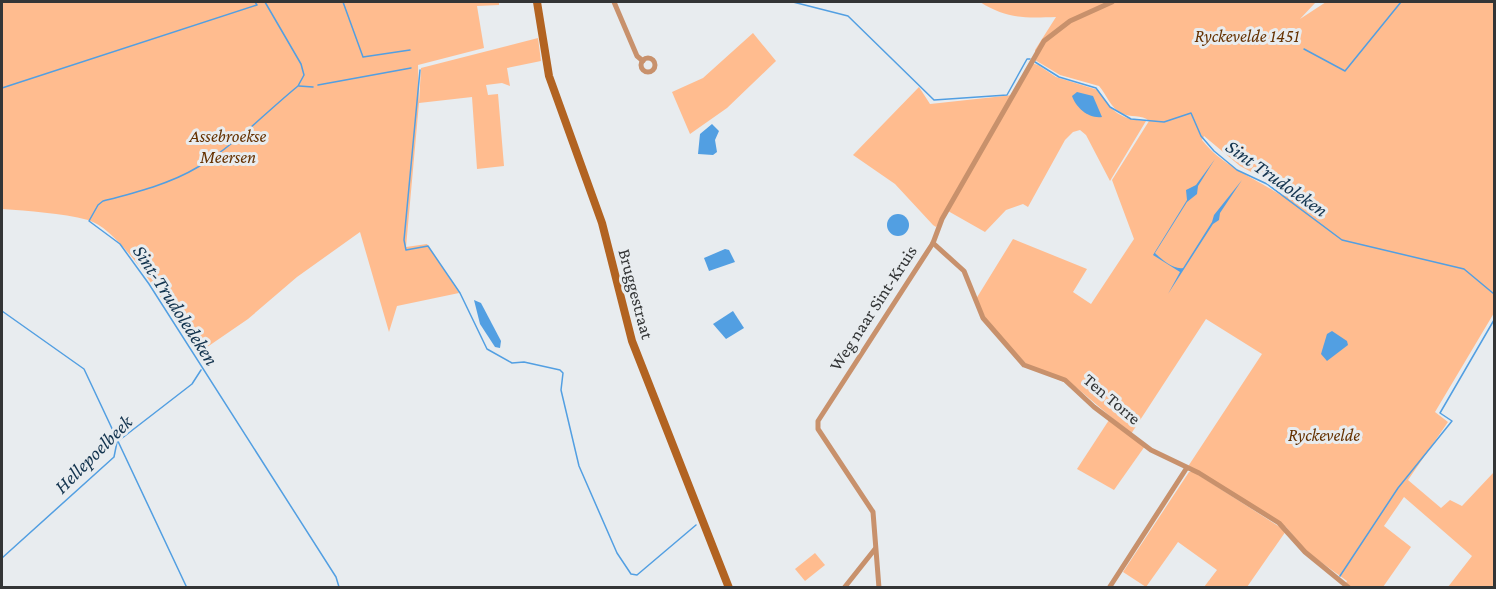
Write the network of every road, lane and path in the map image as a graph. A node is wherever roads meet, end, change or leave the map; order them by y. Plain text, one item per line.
1 (537, 2) edge
2 (614, 2) edge
3 (1112, 2) edge
4 (643, 62) dead end
5 (933, 243) junction
6 (1186, 469) junction
7 (875, 549) junction
8 (729, 588) edge
9 (844, 588) edge
10 (879, 588) edge
11 (1109, 588) edge
12 (1349, 588) edge

1 - 8 main road, Bruggestraat
2 - 4 street
3 - 5 street, Weg naar Sint-Kruis
5 - 6 street, Ten Torre
5 - 7 street, Weg naar Sint-Kruis
6 - 11 street
6 - 12 street, Ten Torre
7 - 9 street
7 - 10 street, Weg naar Sint-Kruis

